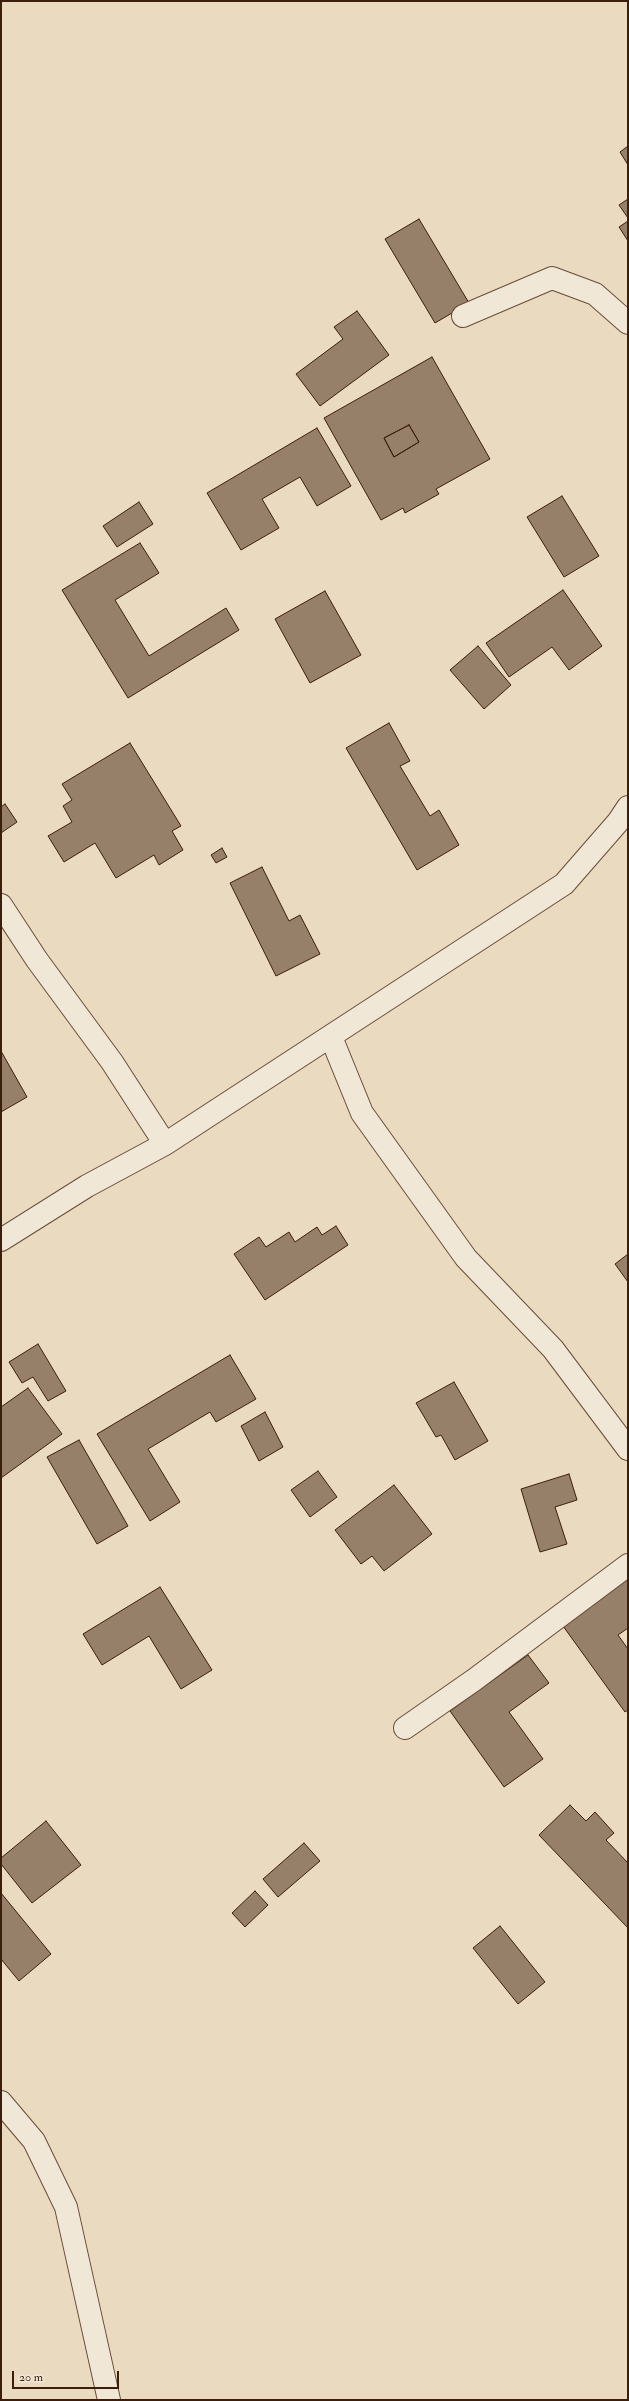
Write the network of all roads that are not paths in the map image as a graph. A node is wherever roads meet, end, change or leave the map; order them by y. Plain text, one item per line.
1 (463, 316) dead end
2 (628, 323) edge
3 (625, 819) edge
4 (1, 905) edge
5 (331, 1037) junction
6 (165, 1144) junction
7 (1, 1240) edge
8 (628, 1449) edge
9 (628, 1565) edge
10 (405, 1728) dead end
11 (1, 2102) edge
12 (109, 2400) edge

1 - 2 street
3 - 5 street
4 - 6 street
5 - 6 street
5 - 8 street
6 - 7 street
9 - 10 street
11 - 12 street

